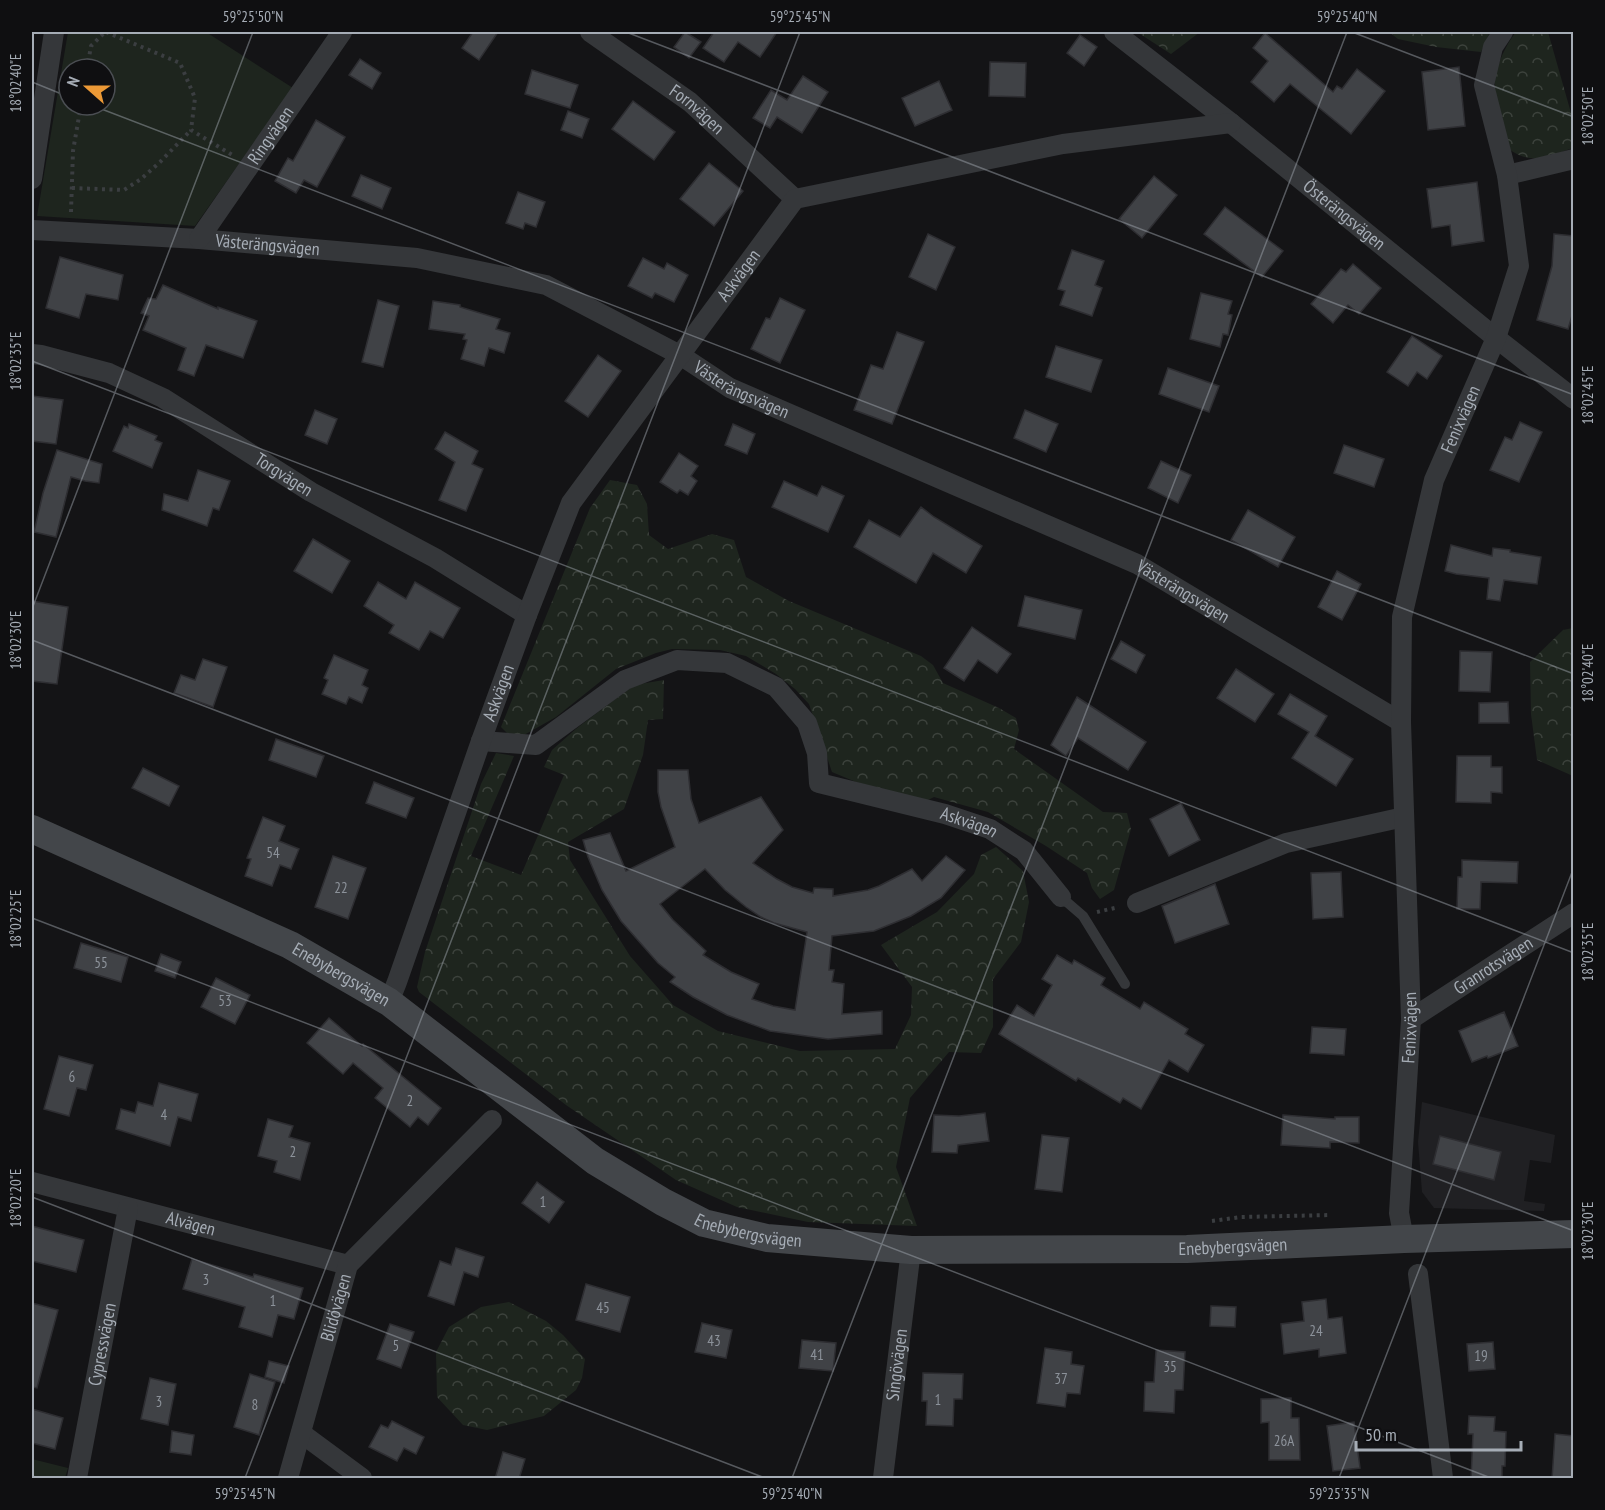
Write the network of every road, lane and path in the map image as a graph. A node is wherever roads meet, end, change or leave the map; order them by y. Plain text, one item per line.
1 (54, 32) edge
2 (105, 32) edge
3 (342, 32) edge
4 (590, 32) edge
5 (1114, 32) edge
6 (1503, 32) edge
7 (89, 57) edge
8 (79, 117) edge
9 (1231, 123) junction
10 (191, 130) junction
11 (1574, 159) edge
12 (249, 166) junction
13 (1507, 175) junction
14 (32, 179) edge
15 (72, 188) junction
16 (795, 200) junction
17 (32, 230) edge
18 (70, 232) junction
19 (200, 239) junction
20 (1496, 338) junction
21 (32, 354) edge
22 (680, 355) junction
23 (1574, 399) edge
24 (527, 615) junction
25 (1401, 722) junction
26 (481, 741) junction
27 (1404, 817) junction
28 (32, 829) edge
29 (1061, 897) joint
30 (1137, 903) joint
31 (1574, 913) edge
32 (1083, 916) junction
33 (1125, 984) dead end
34 (389, 1002) junction
35 (1411, 1019) junction
36 (492, 1120) dead end
37 (32, 1182) edge
38 (128, 1208) junction
39 (1331, 1215) dead end
40 (1208, 1221) dead end
41 (1574, 1234) edge
42 (1404, 1239) junction
43 (911, 1250) junction
44 (348, 1264) junction
45 (1418, 1274) dead end
46 (301, 1433) junction
47 (77, 1479) edge
48 (288, 1479) edge
49 (362, 1479) edge
50 (883, 1479) edge
51 (1443, 1479) edge

1 - 14 street
2 - 7 path
2 - 10 path
3 - 12 street, Ringvägen
4 - 16 street, Fornvägen
5 - 9 street, Österängsvägen
6 - 13 street, Fenixvägen
8 - 15 path
9 - 16 street
9 - 20 street, Österängsvägen
10 - 12 path
10 - 15 path
11 - 13 street
12 - 19 street, Ringvägen
13 - 20 street, Fenixvägen
15 - 18 path
16 - 22 street, Askvägen
17 - 18 street, Västerängsvägen
18 - 19 street, Västerängsvägen
19 - 22 street, Västerängsvägen
20 - 23 street, Österängsvägen
20 - 25 street, Fenixvägen
21 - 24 street, Torgvägen
22 - 24 street, Askvägen
22 - 25 street, Västerängsvägen
24 - 26 street, Askvägen
25 - 27 street, Fenixvägen
26 - 29 street, Askvägen
26 - 34 street, Askvägen
27 - 30 street
27 - 35 street, Fenixvägen
28 - 34 main road, Enebybergsvägen
29 - 32 lane
30 - 32 path
31 - 35 street, Granrotsvägen
32 - 33 lane
34 - 43 main road, Enebybergsvägen
35 - 42 street, Fenixvägen
36 - 44 street, Blidövägen
37 - 38 street, Alvägen
38 - 44 street, Alvägen
38 - 47 street, Cypressvägen
39 - 40 path
41 - 42 main road, Enebybergsvägen
42 - 43 main road, Enebybergsvägen
43 - 50 street, Singövägen
44 - 46 street, Blidövägen
45 - 51 street
46 - 48 street, Blidövägen
46 - 49 street

